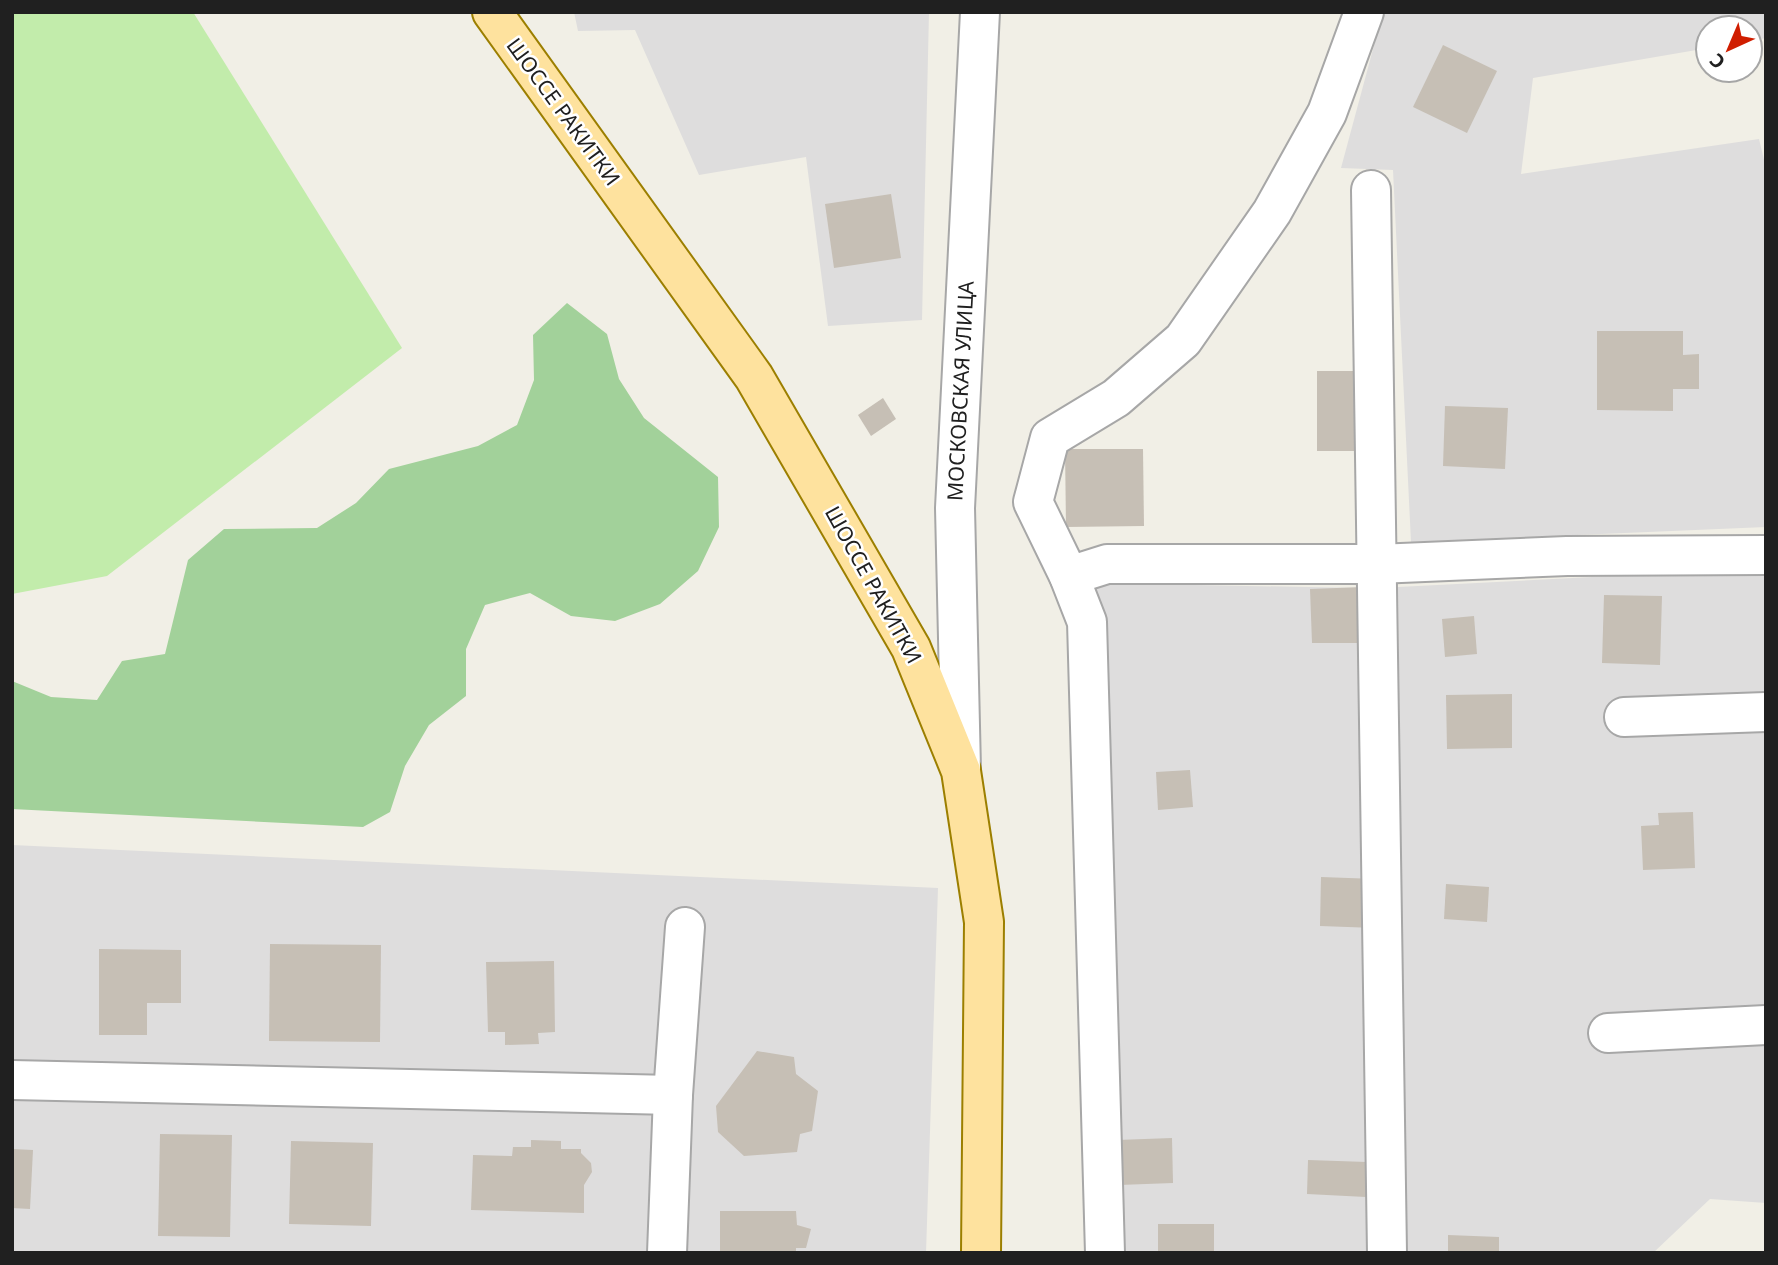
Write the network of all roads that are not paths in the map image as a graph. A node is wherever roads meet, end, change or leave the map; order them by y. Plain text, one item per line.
1 (492, 12) edge
2 (980, 12) edge
3 (1364, 12) edge
4 (1371, 190) dead end
5 (1766, 555) edge
6 (1377, 564) junction
7 (1069, 576) junction
8 (1766, 712) edge
9 (1624, 717) dead end
10 (961, 771) junction
11 (685, 927) dead end
12 (1766, 1024) edge
13 (1608, 1033) dead end
14 (12, 1080) edge
15 (673, 1095) junction
16 (667, 1253) edge
17 (981, 1253) edge
18 (1105, 1253) edge
19 (1387, 1253) edge

1 - 10 main road, ШОССЕ РАКИТКИ
2 - 10 street, МОСКОВСКАЯ УЛИЦА
3 - 7 street
4 - 6 street
5 - 6 street
6 - 7 street
6 - 19 street
7 - 18 street
8 - 9 street
10 - 17 main road, ШОССЕ РАКИТКИ
11 - 15 street
12 - 13 street
14 - 15 street
15 - 16 street

